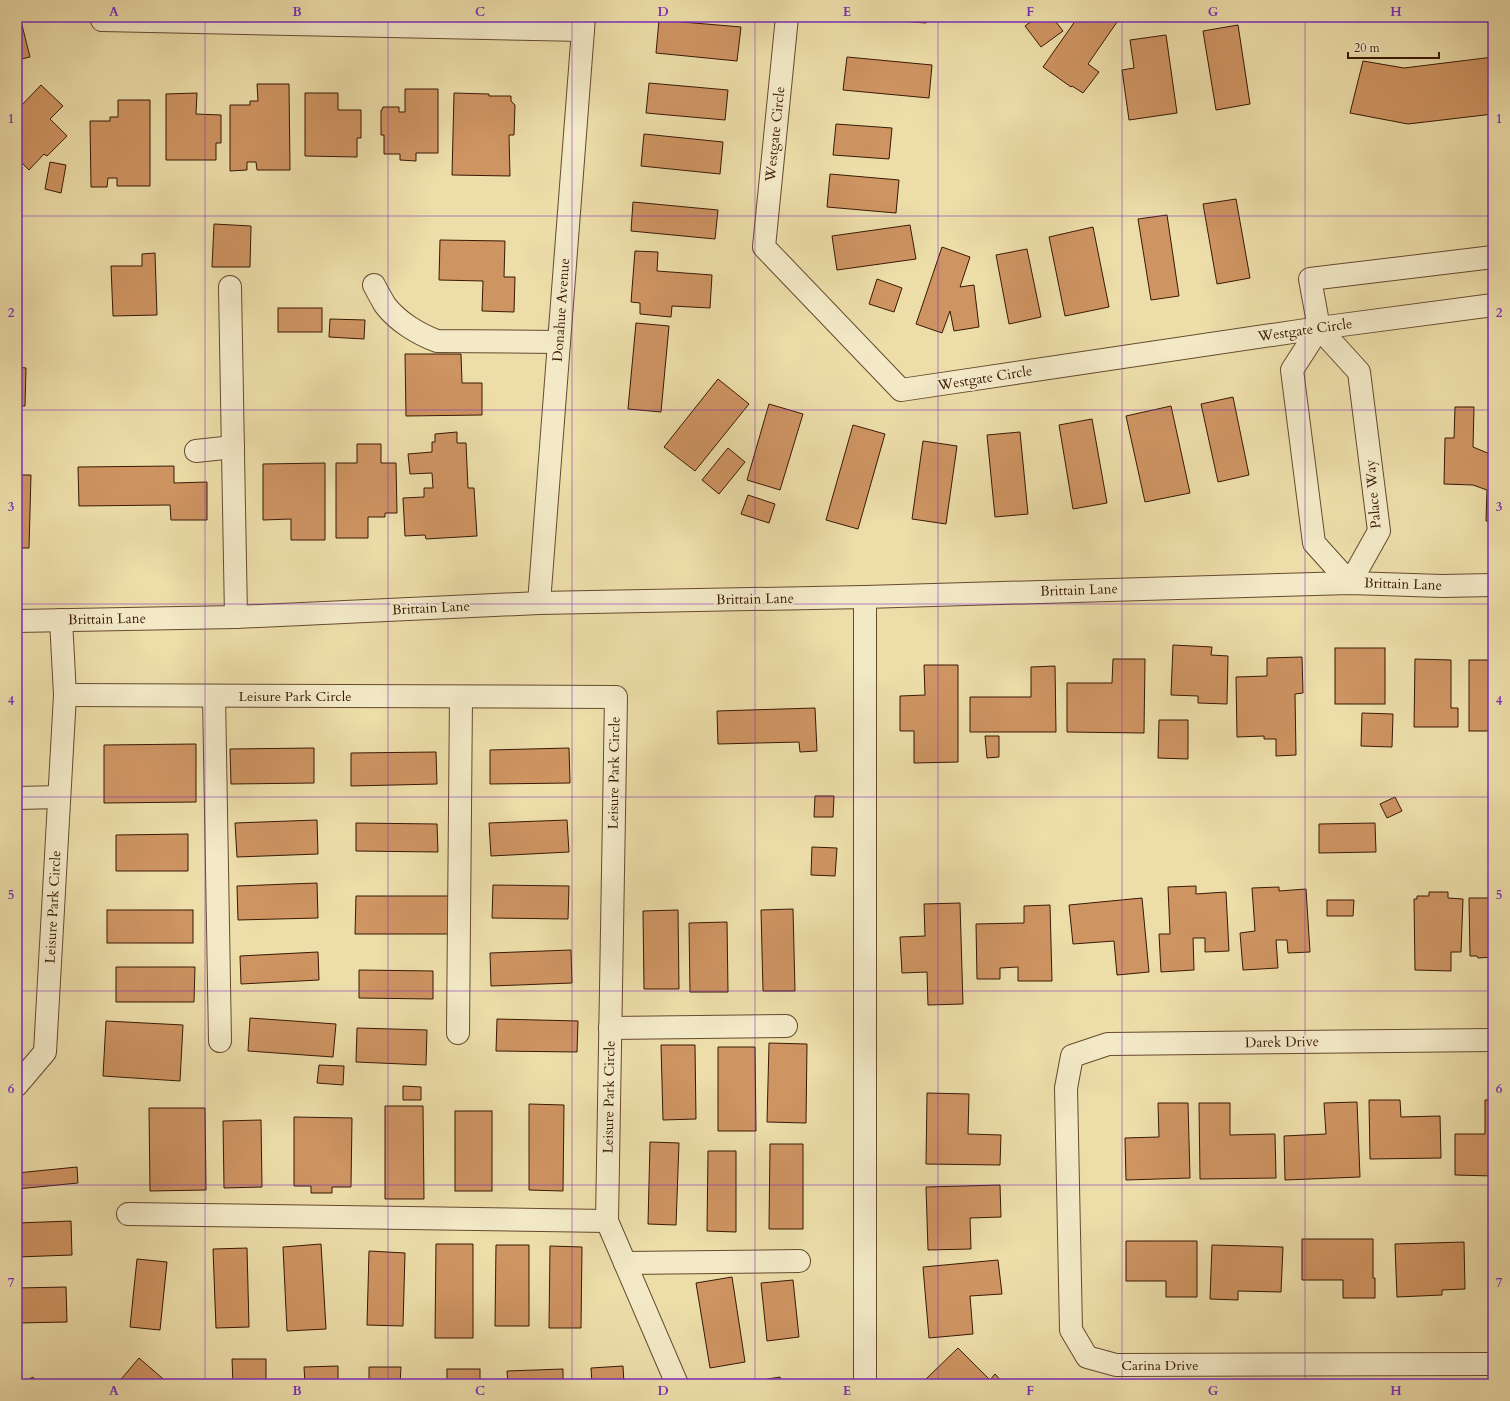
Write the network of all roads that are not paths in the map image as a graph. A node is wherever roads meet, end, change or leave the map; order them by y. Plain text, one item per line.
1 (103, 17) edge
2 (787, 17) edge
3 (584, 24) edge
4 (1493, 257) edge
5 (374, 285) dead end
6 (230, 287) dead end
7 (1493, 304) edge
8 (1319, 328) junction
9 (559, 342) junction
10 (233, 447) junction
11 (196, 451) dead end
12 (1350, 583) junction
13 (1493, 585) edge
14 (865, 597) junction
15 (538, 603) junction
16 (236, 617) junction
17 (17, 620) edge
18 (62, 620) junction
19 (65, 695) junction
20 (214, 696) junction
21 (461, 696) junction
22 (59, 797) junction
23 (17, 798) edge
24 (786, 1026) dead end
25 (610, 1028) junction
26 (458, 1033) dead end
27 (1493, 1040) edge
28 (220, 1041) dead end
29 (1072, 1056) joint
30 (17, 1085) edge
31 (128, 1214) dead end
32 (606, 1221) junction
33 (799, 1261) dead end
34 (625, 1264) junction
35 (1493, 1364) edge
36 (677, 1384) edge
37 (865, 1384) edge

1 - 3 street
2 - 8 street, Westgate Circle
3 - 9 street, Donahue Avenue
4 - 8 street
5 - 9 street
6 - 10 street
7 - 8 street, Westgate Circle
8 - 12 street
8 - 12 street, Palace Way
9 - 15 street, Donahue Avenue
10 - 11 street
10 - 16 street
12 - 13 street, Brittain Lane
12 - 14 street, Brittain Lane
14 - 15 street, Brittain Lane
14 - 37 street
15 - 16 street, Brittain Lane
16 - 18 street, Brittain Lane
17 - 18 street, Brittain Lane
18 - 19 street, Leisure Park Circle
19 - 20 street, Leisure Park Circle
19 - 22 street, Leisure Park Circle
20 - 21 street, Leisure Park Circle
20 - 28 street
21 - 25 street, Leisure Park Circle
21 - 26 street
22 - 23 street
22 - 30 street, Leisure Park Circle
24 - 25 street
25 - 32 street, Leisure Park Circle
27 - 29 street, Darek Drive
29 - 35 street, Carina Drive
31 - 32 street
32 - 34 street, Leisure Park Circle
33 - 34 street
34 - 36 street, Leisure Park Circle

